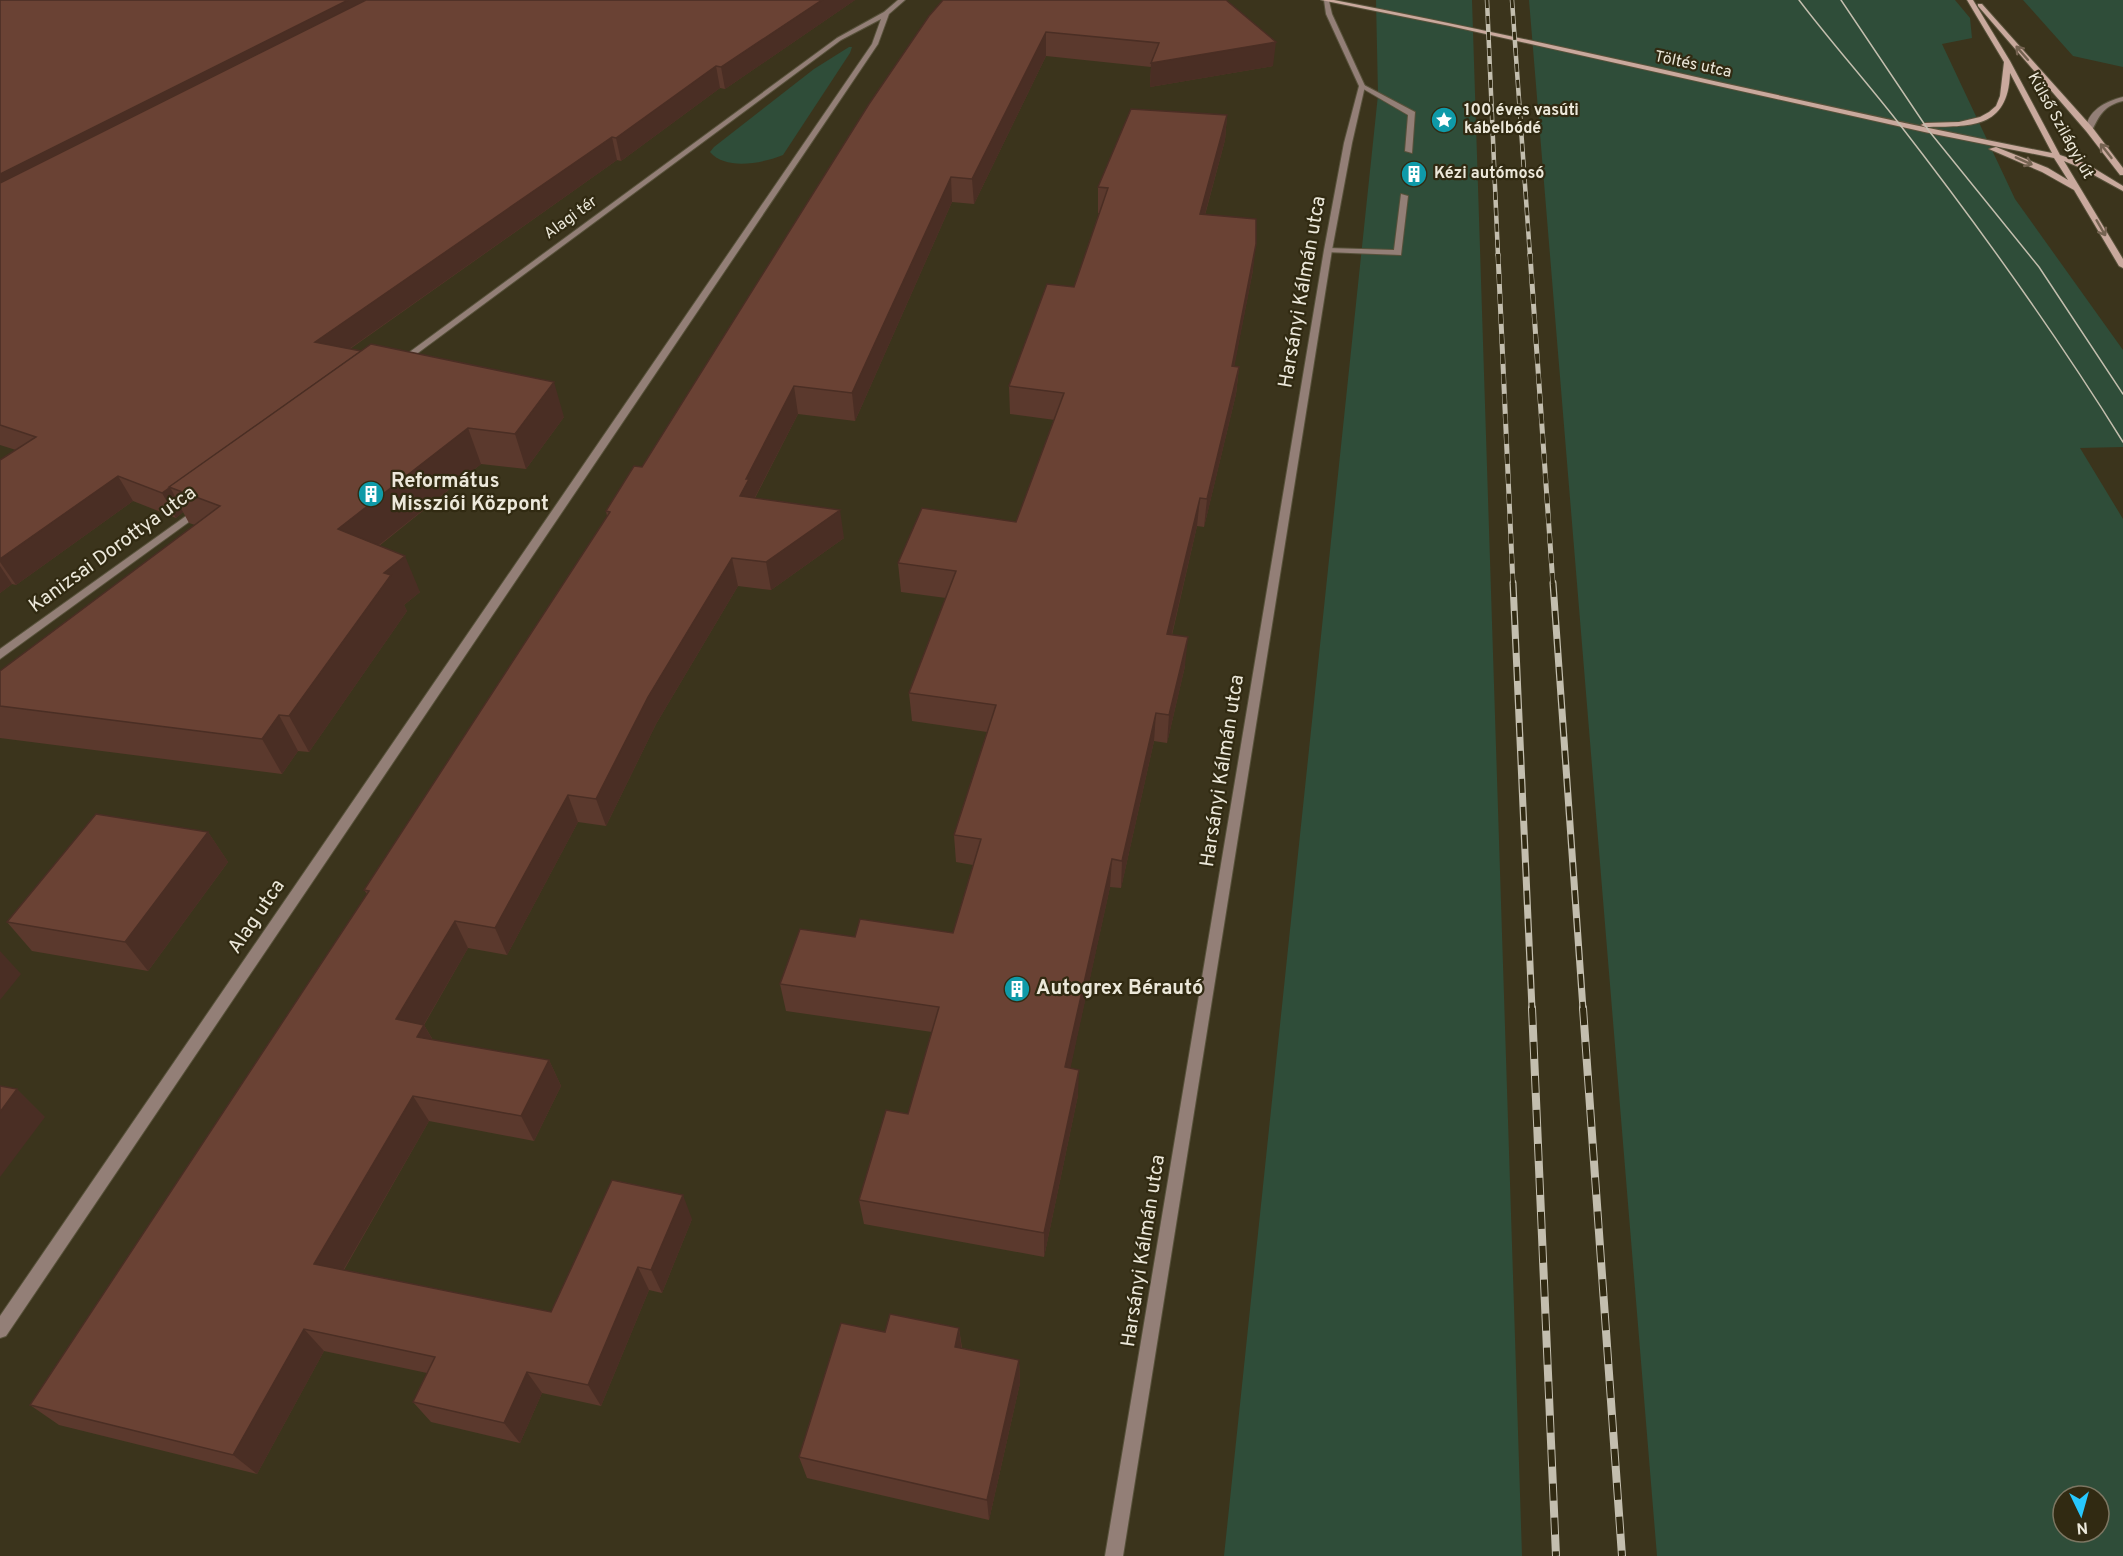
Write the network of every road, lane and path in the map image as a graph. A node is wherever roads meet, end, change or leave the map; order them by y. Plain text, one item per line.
1 (903, 0) edge
2 (1325, 0) edge
3 (1970, 0) edge
4 (1976, 0) edge
5 (886, 13) junction
6 (2007, 61) junction
7 (1362, 86) junction
8 (2123, 99) edge
9 (1899, 124) junction
10 (2089, 129) junction
11 (1929, 131) junction
12 (1409, 151) dead end
13 (2057, 156) junction
14 (2123, 173) edge
15 (2123, 189) edge
16 (2079, 190) junction
17 (1404, 196) dead end
18 (1328, 250) junction
19 (2123, 266) edge
20 (389, 370) edge
21 (210, 501) edge
22 (0, 655) edge
23 (0, 1330) edge
24 (1114, 1556) edge

1 - 5 street, Alagi tér
2 - 7 street
2 - 9 street, Töltés utca
3 - 6 street, Külső Szilágyi út
10 -> 4 street, Külső Szilágyi út
5 - 20 street, Alagi tér
5 - 23 street, Alag utca
6 - 9 street
6 - 13 street, Külső Szilágyi út
7 - 12 street
7 - 18 street, Harsányi Kálmán utca
8 - 10 street
9 - 11 street, Töltés utca
14 -> 10 street, Külső Szilágyi út
11 - 13 street, Töltés utca
11 -> 16 street
13 - 15 street, Töltés utca
13 - 16 street, Külső Szilágyi út
16 -> 19 street, Külső Szilágyi út
17 - 18 street
18 - 24 street, Harsányi Kálmán utca
21 - 22 street, Kanizsai Dorottya utca

